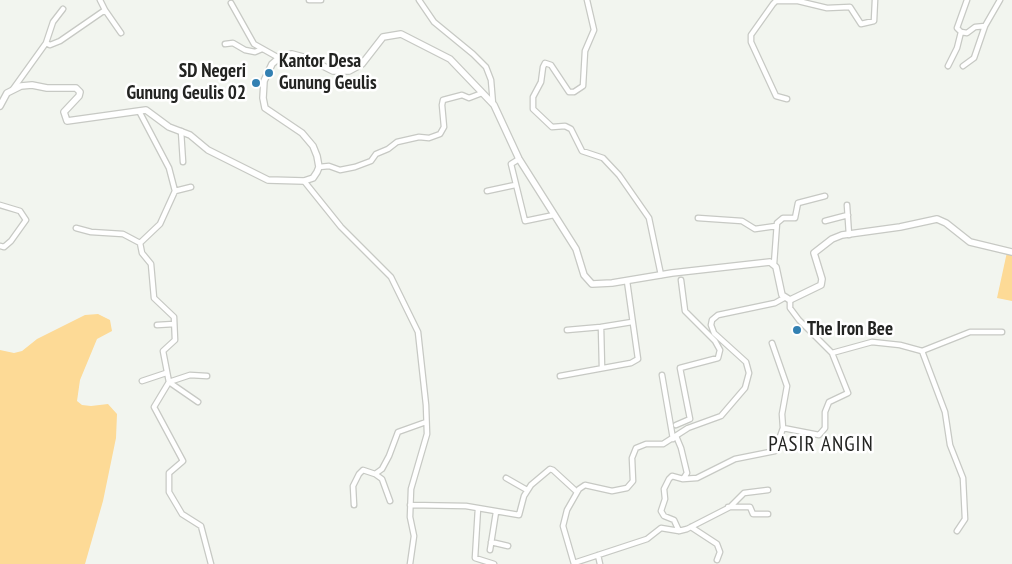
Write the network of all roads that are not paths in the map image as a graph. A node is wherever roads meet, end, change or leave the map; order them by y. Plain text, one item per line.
1 (100, 0) edge
2 (309, 0) edge
3 (321, 0) edge
4 (418, 0) edge
5 (587, 0) edge
6 (875, 0) edge
7 (967, 0) edge
8 (1000, 0) edge
9 (776, 1) edge
10 (232, 3) dead end
11 (63, 8) dead end
12 (105, 10) junction
13 (985, 26) junction
14 (961, 32) junction
15 (121, 33) dead end
16 (46, 43) junction
17 (225, 44) dead end
18 (262, 49) junction
19 (279, 58) junction
20 (948, 66) dead end
21 (963, 66) dead end
22 (13, 90) junction
23 (482, 93) junction
24 (787, 99) dead end
25 (494, 105) junction
26 (0, 106) edge
27 (139, 111) junction
28 (181, 131) junction
29 (519, 159) junction
30 (183, 162) dead end
31 (319, 167) junction
32 (304, 181) junction
33 (515, 185) junction
34 (191, 187) dead end
35 (175, 191) junction
36 (487, 191) dead end
37 (825, 196) dead end
38 (0, 205) edge
39 (847, 205) dead end
40 (554, 215) junction
41 (848, 216) junction
42 (698, 218) dead end
43 (825, 221) dead end
44 (776, 226) junction
45 (76, 228) dead end
46 (849, 234) junction
47 (140, 243) junction
48 (0, 246) edge
49 (1012, 252) edge
50 (774, 264) junction
51 (661, 275) junction
52 (681, 280) dead end
53 (627, 281) junction
54 (787, 299) junction
55 (632, 322) junction
56 (174, 324) junction
57 (158, 325) dead end
58 (601, 327) junction
59 (712, 329) junction
60 (567, 330) dead end
61 (706, 332) junction
62 (1002, 332) dead end
63 (772, 343) dead end
64 (922, 351) junction
65 (832, 353) junction
66 (602, 368) junction
67 (166, 373) junction
68 (207, 376) dead end
69 (560, 376) dead end
70 (662, 376) dead end
71 (142, 381) dead end
72 (169, 382) junction
73 (198, 402) dead end
74 (426, 422) junction
75 (676, 424) dead end
76 (783, 428) junction
77 (674, 438) junction
78 (375, 474) junction
79 (506, 478) dead end
80 (683, 479) junction
81 (527, 490) junction
82 (768, 490) dead end
83 (577, 492) junction
84 (390, 501) dead end
85 (354, 505) dead end
86 (410, 505) junction
87 (728, 507) junction
88 (478, 508) junction
89 (496, 512) junction
90 (768, 514) dead end
91 (691, 527) junction
92 (679, 531) junction
93 (957, 531) dead end
94 (491, 542) junction
95 (508, 546) dead end
96 (490, 550) dead end
97 (598, 555) junction
98 (717, 560) dead end
99 (212, 564) edge
100 (410, 564) edge
101 (494, 564) edge
102 (574, 564) edge
103 (600, 564) edge

1 - 12 street
2 - 3 street
4 - 25 street
5 - 51 street
6 - 9 street
7 - 14 street
8 - 13 street
9 - 24 street
10 - 18 street
11 - 16 street
12 - 15 street
12 - 16 street
13 - 14 street
13 - 21 street
14 - 20 street
16 - 22 street
17 - 18 street
18 - 19 street
19 - 23 main road
19 - 31 main road
22 - 26 main road
22 - 27 main road
23 - 25 main road
23 - 31 street
25 - 29 main road
27 - 28 main road
27 - 35 street
28 - 30 street
28 - 32 main road
29 - 33 street
29 - 40 main road
31 - 32 main road
32 - 74 street
33 - 36 street
33 - 40 street
34 - 35 street
35 - 47 street
37 - 44 street
38 - 48 street
39 - 41 street
40 - 53 main road
41 - 43 street
41 - 46 street
42 - 44 street
44 - 50 street
45 - 47 street
46 - 49 main road
46 - 54 main road
47 - 56 street
50 - 51 main road
50 - 54 main road
51 - 53 main road
52 - 61 street
53 - 55 street
54 - 59 street
54 - 65 street
55 - 58 street
55 - 66 street
56 - 57 street
56 - 67 street
58 - 60 street
58 - 66 street
59 - 61 street
59 - 77 street
61 - 75 street
62 - 64 street
63 - 76 street
64 - 65 street
64 - 93 street
65 - 76 street
66 - 69 street
67 - 71 street
67 - 72 street
68 - 72 street
70 - 77 street
72 - 73 street
72 - 99 street
74 - 78 street
74 - 86 street
76 - 80 street
77 - 80 street
77 - 83 street
78 - 84 street
78 - 85 street
79 - 81 street
80 - 92 street
81 - 83 street
81 - 89 street
82 - 87 street
83 - 102 street
86 - 88 street
86 - 100 street
87 - 90 street
87 - 91 street
88 - 89 street
88 - 101 street
89 - 94 street
91 - 92 street
91 - 98 street
92 - 97 street
94 - 95 street
94 - 96 street
97 - 102 street
97 - 103 street

